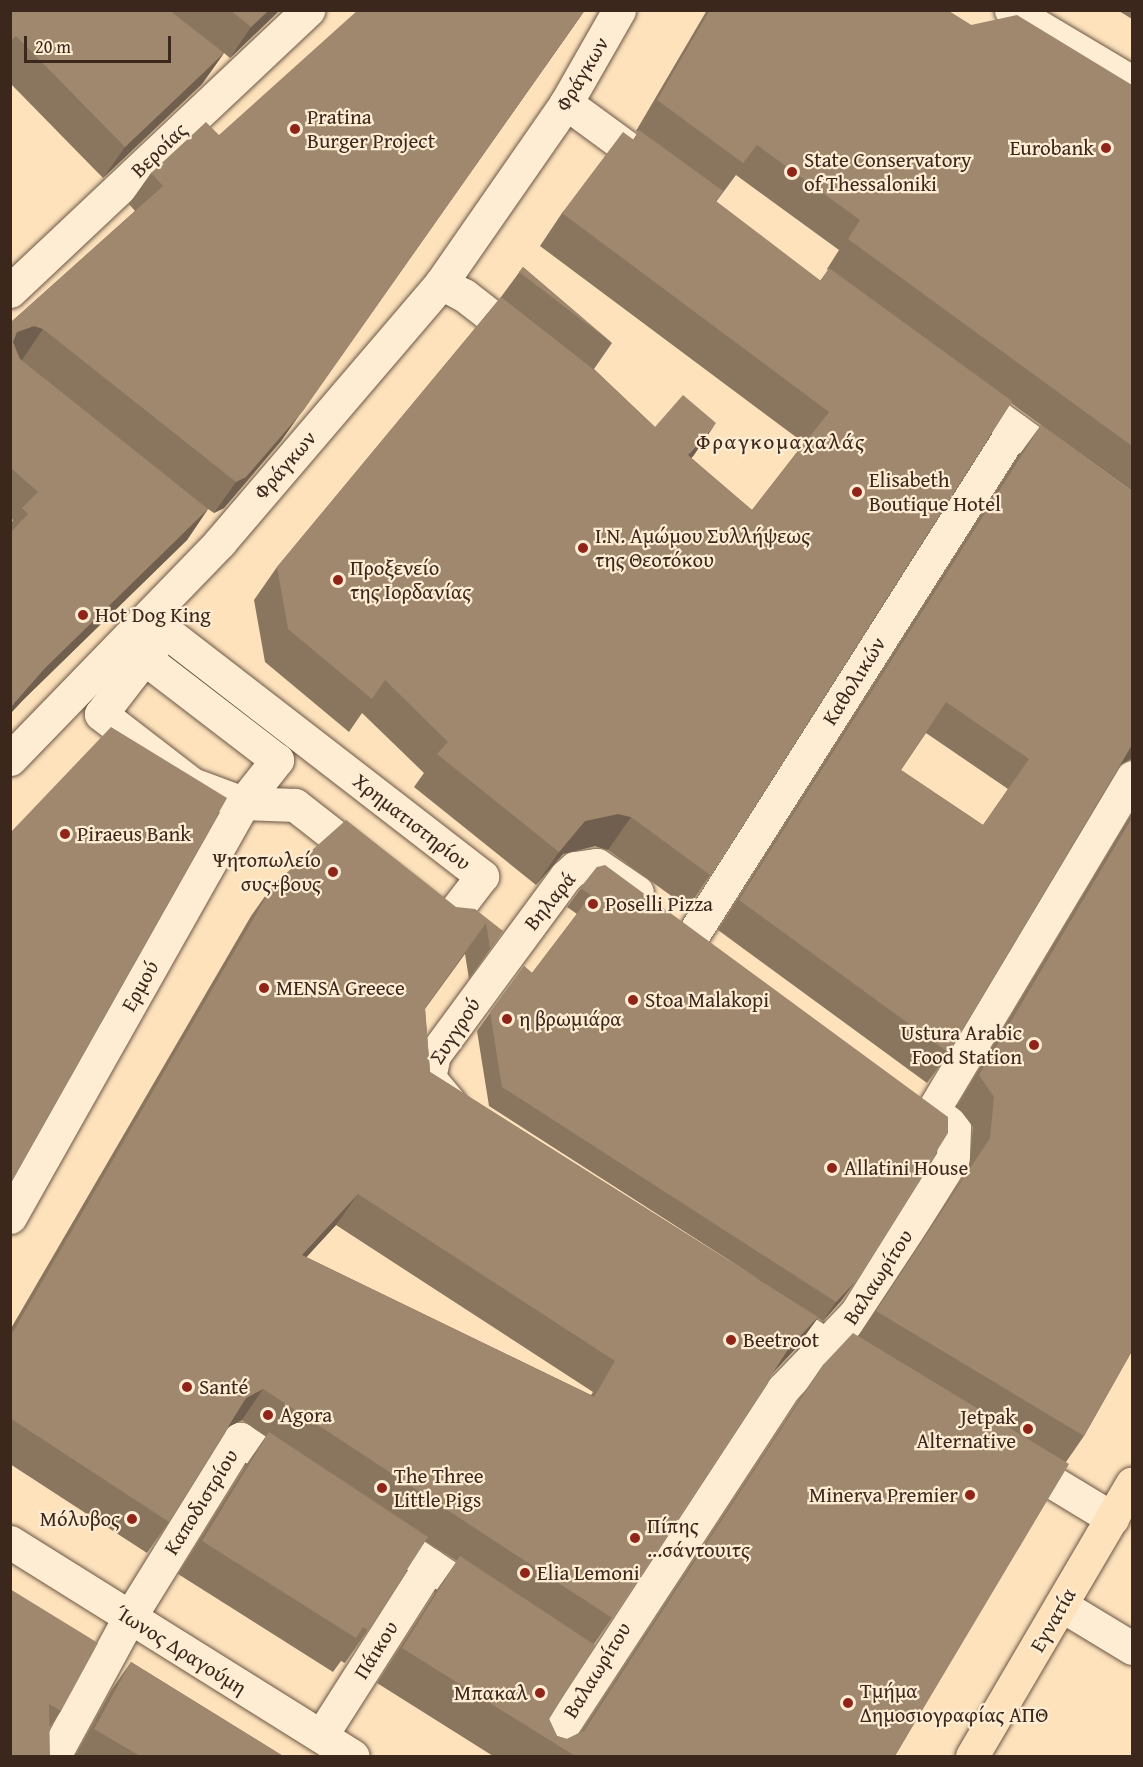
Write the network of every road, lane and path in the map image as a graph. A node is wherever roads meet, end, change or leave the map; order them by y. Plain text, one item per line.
1 (308, 10) edge
2 (619, 10) edge
3 (1011, 10) edge
4 (202, 61) edge
5 (230, 82) junction
6 (1132, 82) edge
7 (566, 104) junction
8 (681, 187) edge
9 (441, 283) junction
10 (10, 291) edge
11 (545, 358) edge
12 (938, 374) edge
13 (1014, 429) junction
14 (1132, 514) edge
15 (192, 520) edge
16 (220, 542) junction
17 (134, 650) junction
18 (10, 759) edge
19 (1132, 777) edge
20 (243, 803) junction
21 (694, 933) junction
22 (521, 938) joint
23 (722, 955) edge
24 (904, 1089) edge
25 (933, 1110) junction
26 (481, 1122) edge
27 (10, 1217) edge
28 (738, 1288) edge
29 (827, 1346) junction
30 (898, 1389) edge
31 (990, 1445) edge
32 (1132, 1483) edge
33 (320, 1492) edge
34 (350, 1512) edge
35 (1112, 1518) junction
36 (10, 1542) edge
37 (430, 1565) junction
38 (1061, 1605) junction
39 (507, 1616) edge
40 (129, 1618) junction
41 (1132, 1648) edge
42 (321, 1736) junction
43 (54, 1756) edge
44 (353, 1756) edge
45 (543, 1756) edge
46 (972, 1756) edge

1 - 5 street, Βεροίας
2 - 7 street, Φράγκων
3 - 6 street
4 - 5 street
5 - 10 street, Βεροίας
7 - 8 street
7 - 9 street, Φράγκων
9 - 11 street
9 - 16 street, Φράγκων
12 - 13 street
13 - 14 street
13 - 21 street, Καθολικών
15 - 16 street
16 - 17 street, Φράγκων
17 - 18 street
17 - 20 street, Ερμού
17 - 20 street, Χρηματιστηρίου
17 - 20 street, Χρηματιστηρίου
19 - 25 street
20 - 27 street, Ερμού
21 - 22 street, Βηλαρά
21 - 23 street, Βηλαρά
22 - 26 street, Συγγρού
24 - 25 street
25 - 29 street, Βαλαωρίτου
28 - 29 street
29 - 30 street
29 - 45 street, Βαλαωρίτου
31 - 35 street
32 - 35 main road, Εγνατία
33 - 40 street, Καποδιστρίου
34 - 37 street
35 - 38 main road, Εγνατία
36 - 40 street, Ίωνος Δραγούμη
37 - 39 street
37 - 42 street, Πάικου
38 - 41 street
38 - 46 main road, Εγνατία
40 - 42 street, Ίωνος Δραγούμη
40 - 43 street
42 - 44 street, Ίωνος Δραγούμη

